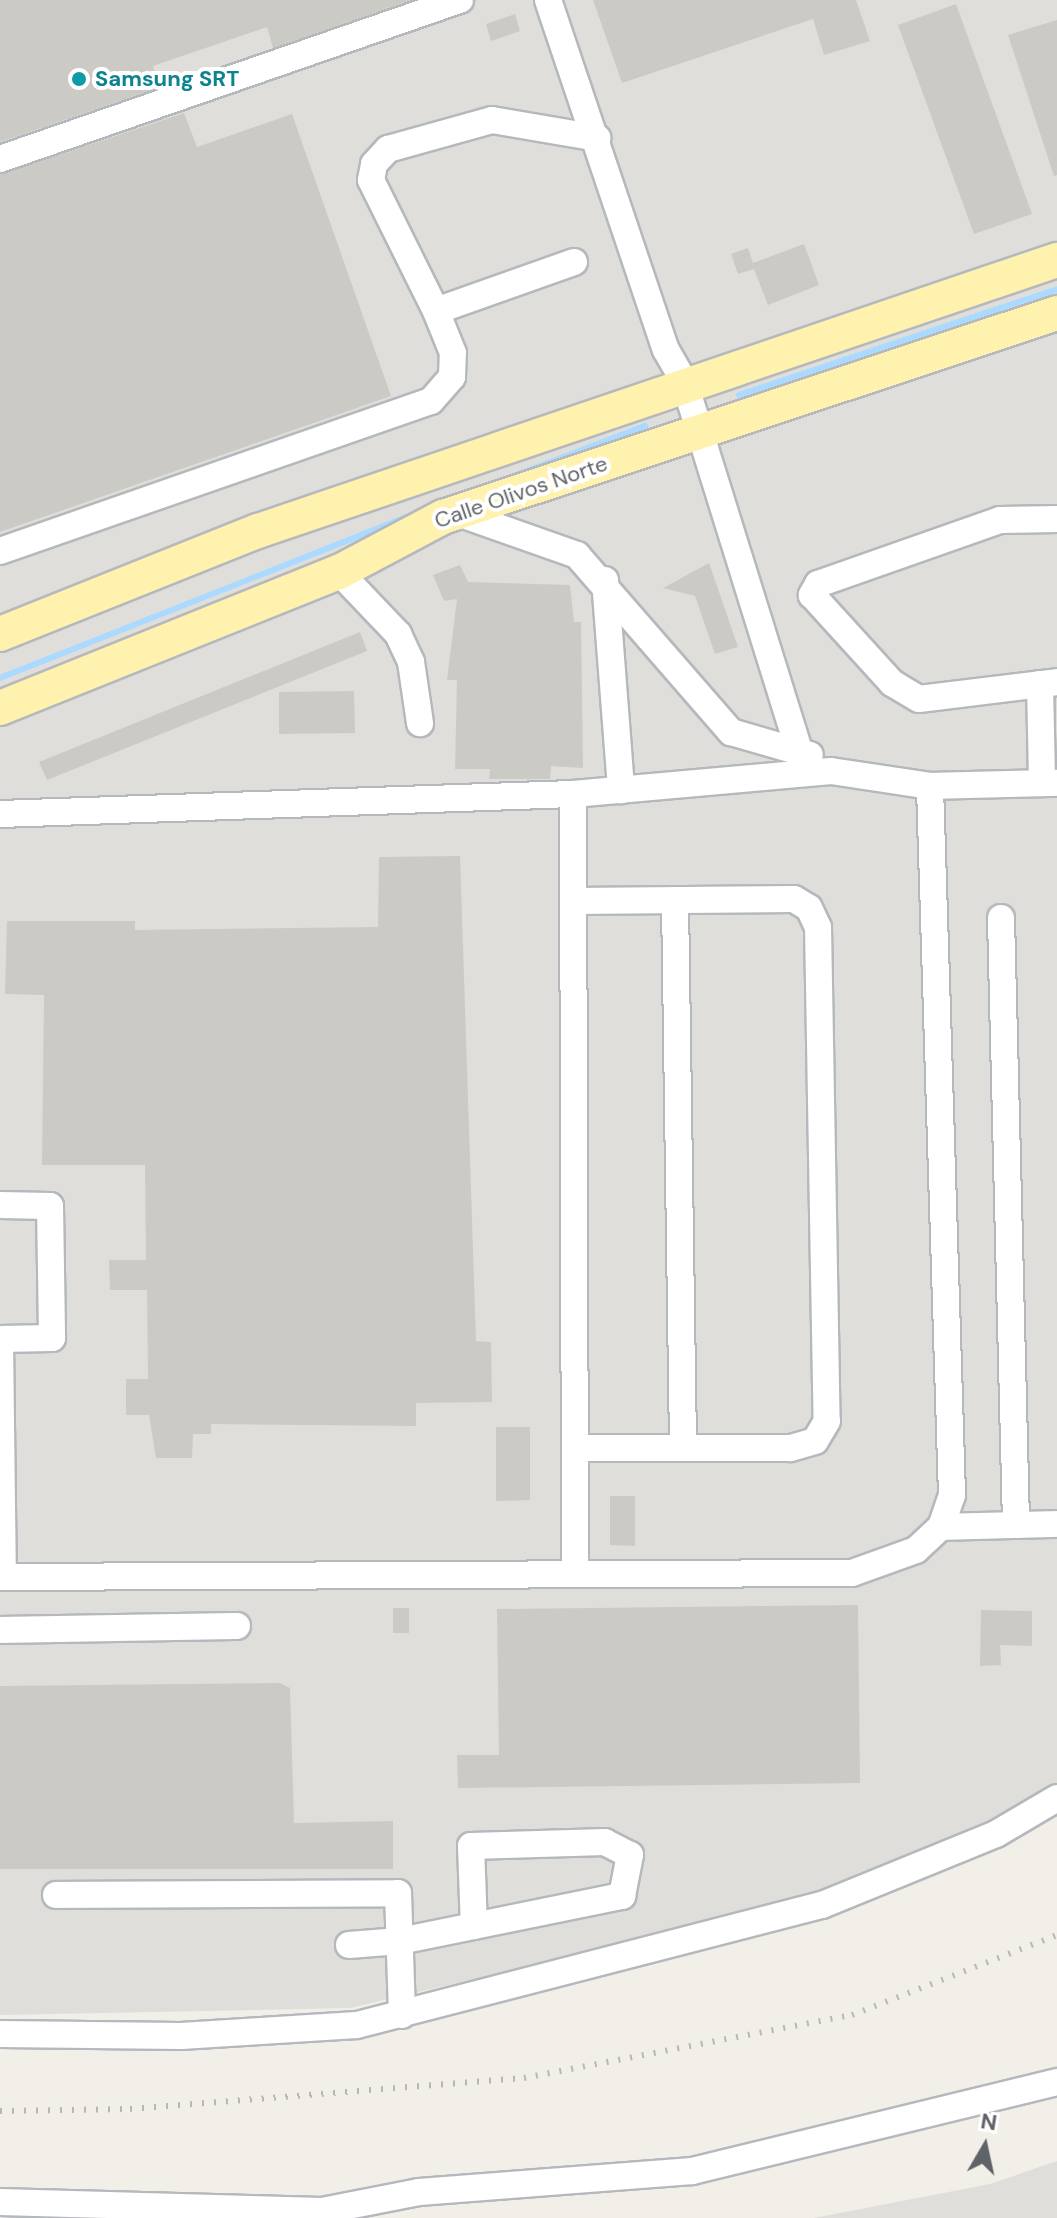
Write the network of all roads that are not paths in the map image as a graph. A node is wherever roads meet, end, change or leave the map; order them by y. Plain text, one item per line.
1 (460, 0) edge
2 (548, 0) edge
3 (597, 138) junction
4 (0, 159) edge
5 (1057, 260) edge
6 (574, 262) dead end
7 (436, 311) junction
8 (1057, 313) edge
9 (684, 381) junction
10 (698, 431) junction
11 (458, 513) junction
12 (1057, 519) edge
13 (0, 551) edge
14 (339, 572) junction
15 (605, 580) junction
16 (0, 634) edge
17 (1048, 683) edge
18 (0, 708) edge
19 (420, 723) dead end
20 (798, 747) junction
21 (831, 771) junction
22 (1050, 783) edge
23 (930, 786) junction
24 (621, 790) junction
25 (573, 794) junction
26 (0, 814) edge
27 (675, 900) junction
28 (574, 901) junction
29 (1001, 918) dead end
30 (0, 1205) edge
31 (0, 1340) edge
32 (575, 1448) junction
33 (683, 1448) junction
34 (1057, 1524) edge
35 (1016, 1525) junction
36 (941, 1527) junction
37 (575, 1574) junction
38 (2, 1577) edge
39 (237, 1626) dead end
40 (0, 1630) edge
41 (1057, 1798) edge
42 (56, 1895) dead end
43 (474, 1926) junction
44 (400, 1941) junction
45 (349, 1945) dead end
46 (402, 2015) junction
47 (0, 2034) edge
48 (1057, 2082) edge
49 (0, 2202) edge
50 (319, 2214) edge

1 - 4 street
2 - 3 street
3 - 7 street
3 - 9 street
5 - 9 main road
6 - 7 street
7 - 13 street
8 - 10 main road, Calle Olivos Norte
9 - 10 street
9 - 16 main road
10 - 11 main road, Calle Olivos Norte
10 - 20 street
11 - 14 main road, Calle Olivos Norte
11 - 15 street
12 - 17 street
14 - 18 main road, Calle Olivos Norte
14 - 19 street
15 - 20 street
15 - 24 street
17 - 22 street
20 - 21 street
21 - 23 street
21 - 24 street
22 - 23 street
23 - 36 street
24 - 25 street
25 - 26 street
25 - 28 street
27 - 28 street
27 - 33 street
27 - 33 street
28 - 32 street
29 - 35 street
30 - 31 street
31 - 38 street
32 - 33 street
32 - 37 street
34 - 35 street
35 - 36 street
36 - 37 street
37 - 38 street
39 - 40 street
41 - 46 street
42 - 44 street
43 - 43 street
43 - 44 street
44 - 45 street
44 - 46 street
46 - 47 street
48 - 50 street
49 - 50 street

